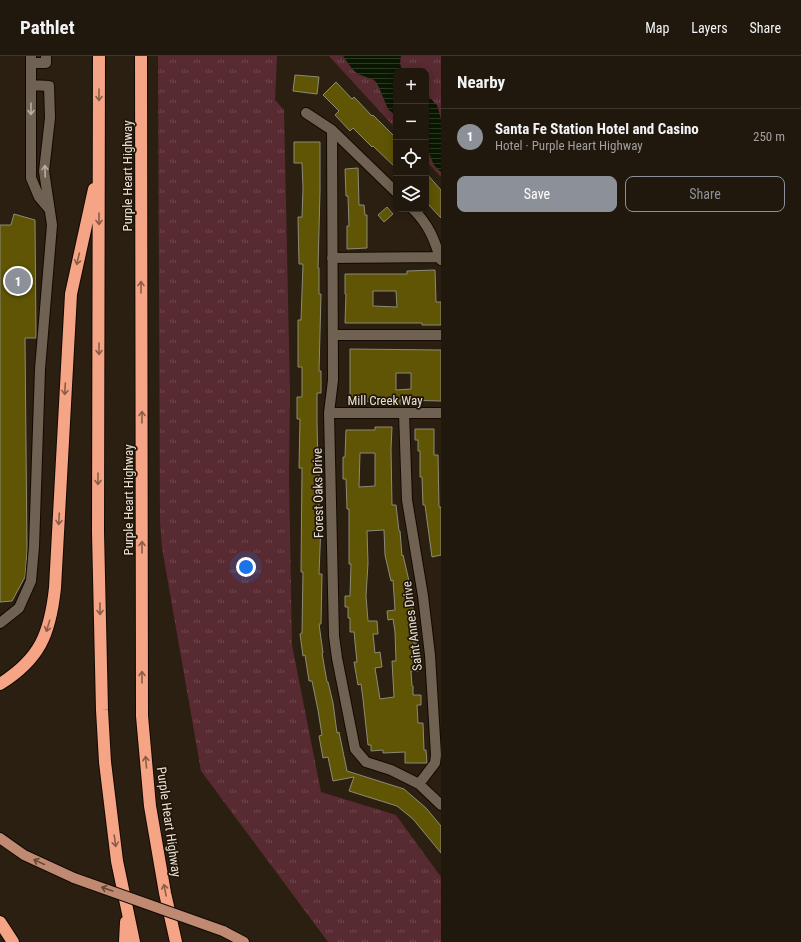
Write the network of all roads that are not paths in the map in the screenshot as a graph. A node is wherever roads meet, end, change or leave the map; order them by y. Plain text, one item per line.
1 (46, 56) edge
2 (99, 56) edge
3 (141, 56) edge
4 (31, 60) edge
5 (31, 85) junction
6 (306, 113) dead end
7 (332, 130) junction
8 (99, 166) junction
9 (393, 189) edge
10 (50, 210) junction
11 (416, 212) edge
12 (332, 258) junction
13 (441, 258) edge
14 (333, 335) junction
15 (441, 335) edge
16 (329, 413) junction
17 (404, 413) junction
18 (441, 413) edge
19 (0, 623) edge
20 (0, 684) edge
21 (419, 784) junction
22 (441, 805) edge
23 (0, 838) edge
24 (126, 906) junction
25 (0, 922) edge
26 (13, 942) edge
27 (125, 942) edge
28 (134, 942) edge
29 (176, 942) edge
30 (244, 942) edge

1 - 4 street
2 -> 8 highway
29 -> 3 highway, Purple Heart Highway
4 - 5 street
5 -> 10 street
10 -> 5 street
6 - 7 street
7 - 9 street
7 - 12 street, Forest Oaks Drive
8 -> 20 highway
8 -> 24 highway
10 - 19 street
11 - 13 street
12 - 13 street
12 - 14 street, Forest Oaks Drive
14 - 15 street
14 - 16 street, Forest Oaks Drive
16 - 17 street, Mill Creek Way
16 - 21 street, Forest Oaks Drive
17 - 18 street, Mill Creek Way
17 - 21 street, Saint Annes Drive
21 - 22 street, Forest Oaks Drive
30 -> 23 main road, bridge
24 - 27 highway
24 - 28 highway
25 - 26 highway

